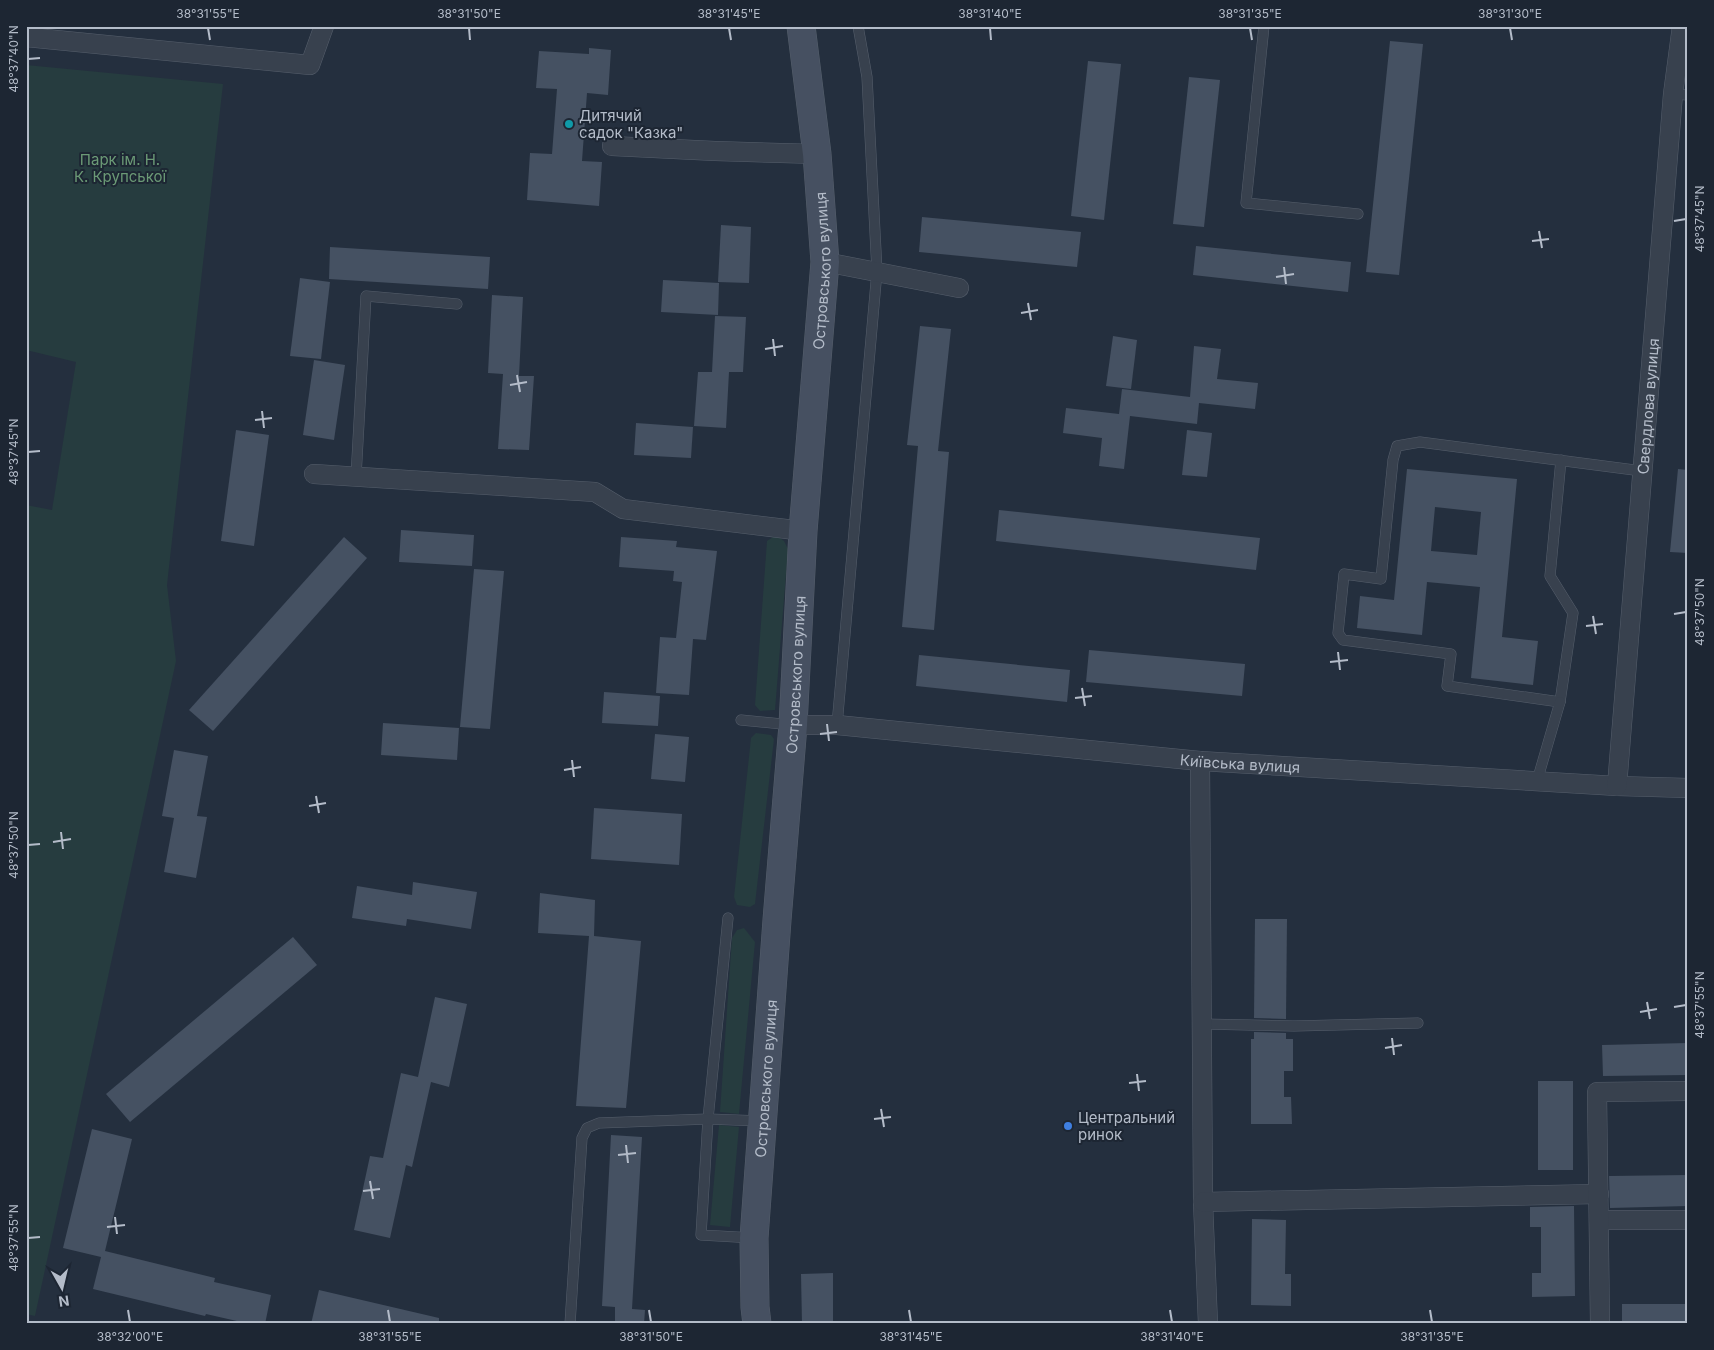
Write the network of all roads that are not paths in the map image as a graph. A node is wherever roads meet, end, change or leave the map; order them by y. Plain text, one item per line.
1 (324, 26) edge
2 (802, 26) edge
3 (858, 26) edge
4 (1264, 26) edge
5 (1682, 26) edge
6 (26, 37) edge
7 (1680, 94) edge
8 (612, 146) dead end
9 (817, 154) junction
10 (1358, 214) dead end
11 (825, 262) junction
12 (877, 271) junction
13 (959, 288) dead end
14 (457, 304) dead end
15 (1561, 460) junction
16 (1642, 471) junction
17 (314, 474) dead end
18 (356, 477) junction
19 (803, 530) junction
20 (1560, 702) junction
21 (741, 720) dead end
22 (793, 725) junction
23 (837, 725) junction
24 (1200, 760) junction
25 (1537, 781) junction
26 (1617, 786) junction
27 (1688, 788) edge
28 (728, 918) dead end
29 (1418, 1023) dead end
30 (1202, 1024) junction
31 (1688, 1091) edge
32 (708, 1119) junction
33 (763, 1122) junction
34 (1599, 1194) junction
35 (1203, 1202) junction
36 (1599, 1220) junction
37 (1688, 1220) edge
38 (754, 1238) junction
39 (570, 1324) edge
40 (757, 1324) edge
41 (1208, 1324) edge
42 (1600, 1324) edge

1 - 6 street
2 - 9 main road, Островського вулиця
3 - 12 lane
4 - 10 lane
5 - 7 street, Свердлова вулиця
7 - 16 street, Свердлова вулиця
8 - 9 street
9 - 11 main road, Островського вулиця
11 - 12 street
11 - 19 main road, Островського вулиця
12 - 13 street
12 - 23 lane
14 - 18 lane
15 - 16 lane
15 - 20 lane
15 - 20 lane
16 - 26 street, Свердлова вулиця
17 - 18 street
18 - 19 street
19 - 22 main road, Островського вулиця
20 - 25 lane
21 - 22 lane
22 - 23 street, Київська вулиця
22 - 33 main road, Островського вулиця
23 - 24 street, Київська вулиця
24 - 25 street, Київська вулиця
24 - 30 street
25 - 26 street, Київська вулиця
26 - 27 street, Київська вулиця
28 - 32 lane
29 - 30 lane
30 - 35 street
31 - 34 street
32 - 33 lane
32 - 38 lane
32 - 39 lane
33 - 38 main road, Островського вулиця
34 - 35 street
34 - 36 street
35 - 41 street
36 - 37 street
36 - 42 street
38 - 40 main road, Островського вулиця

